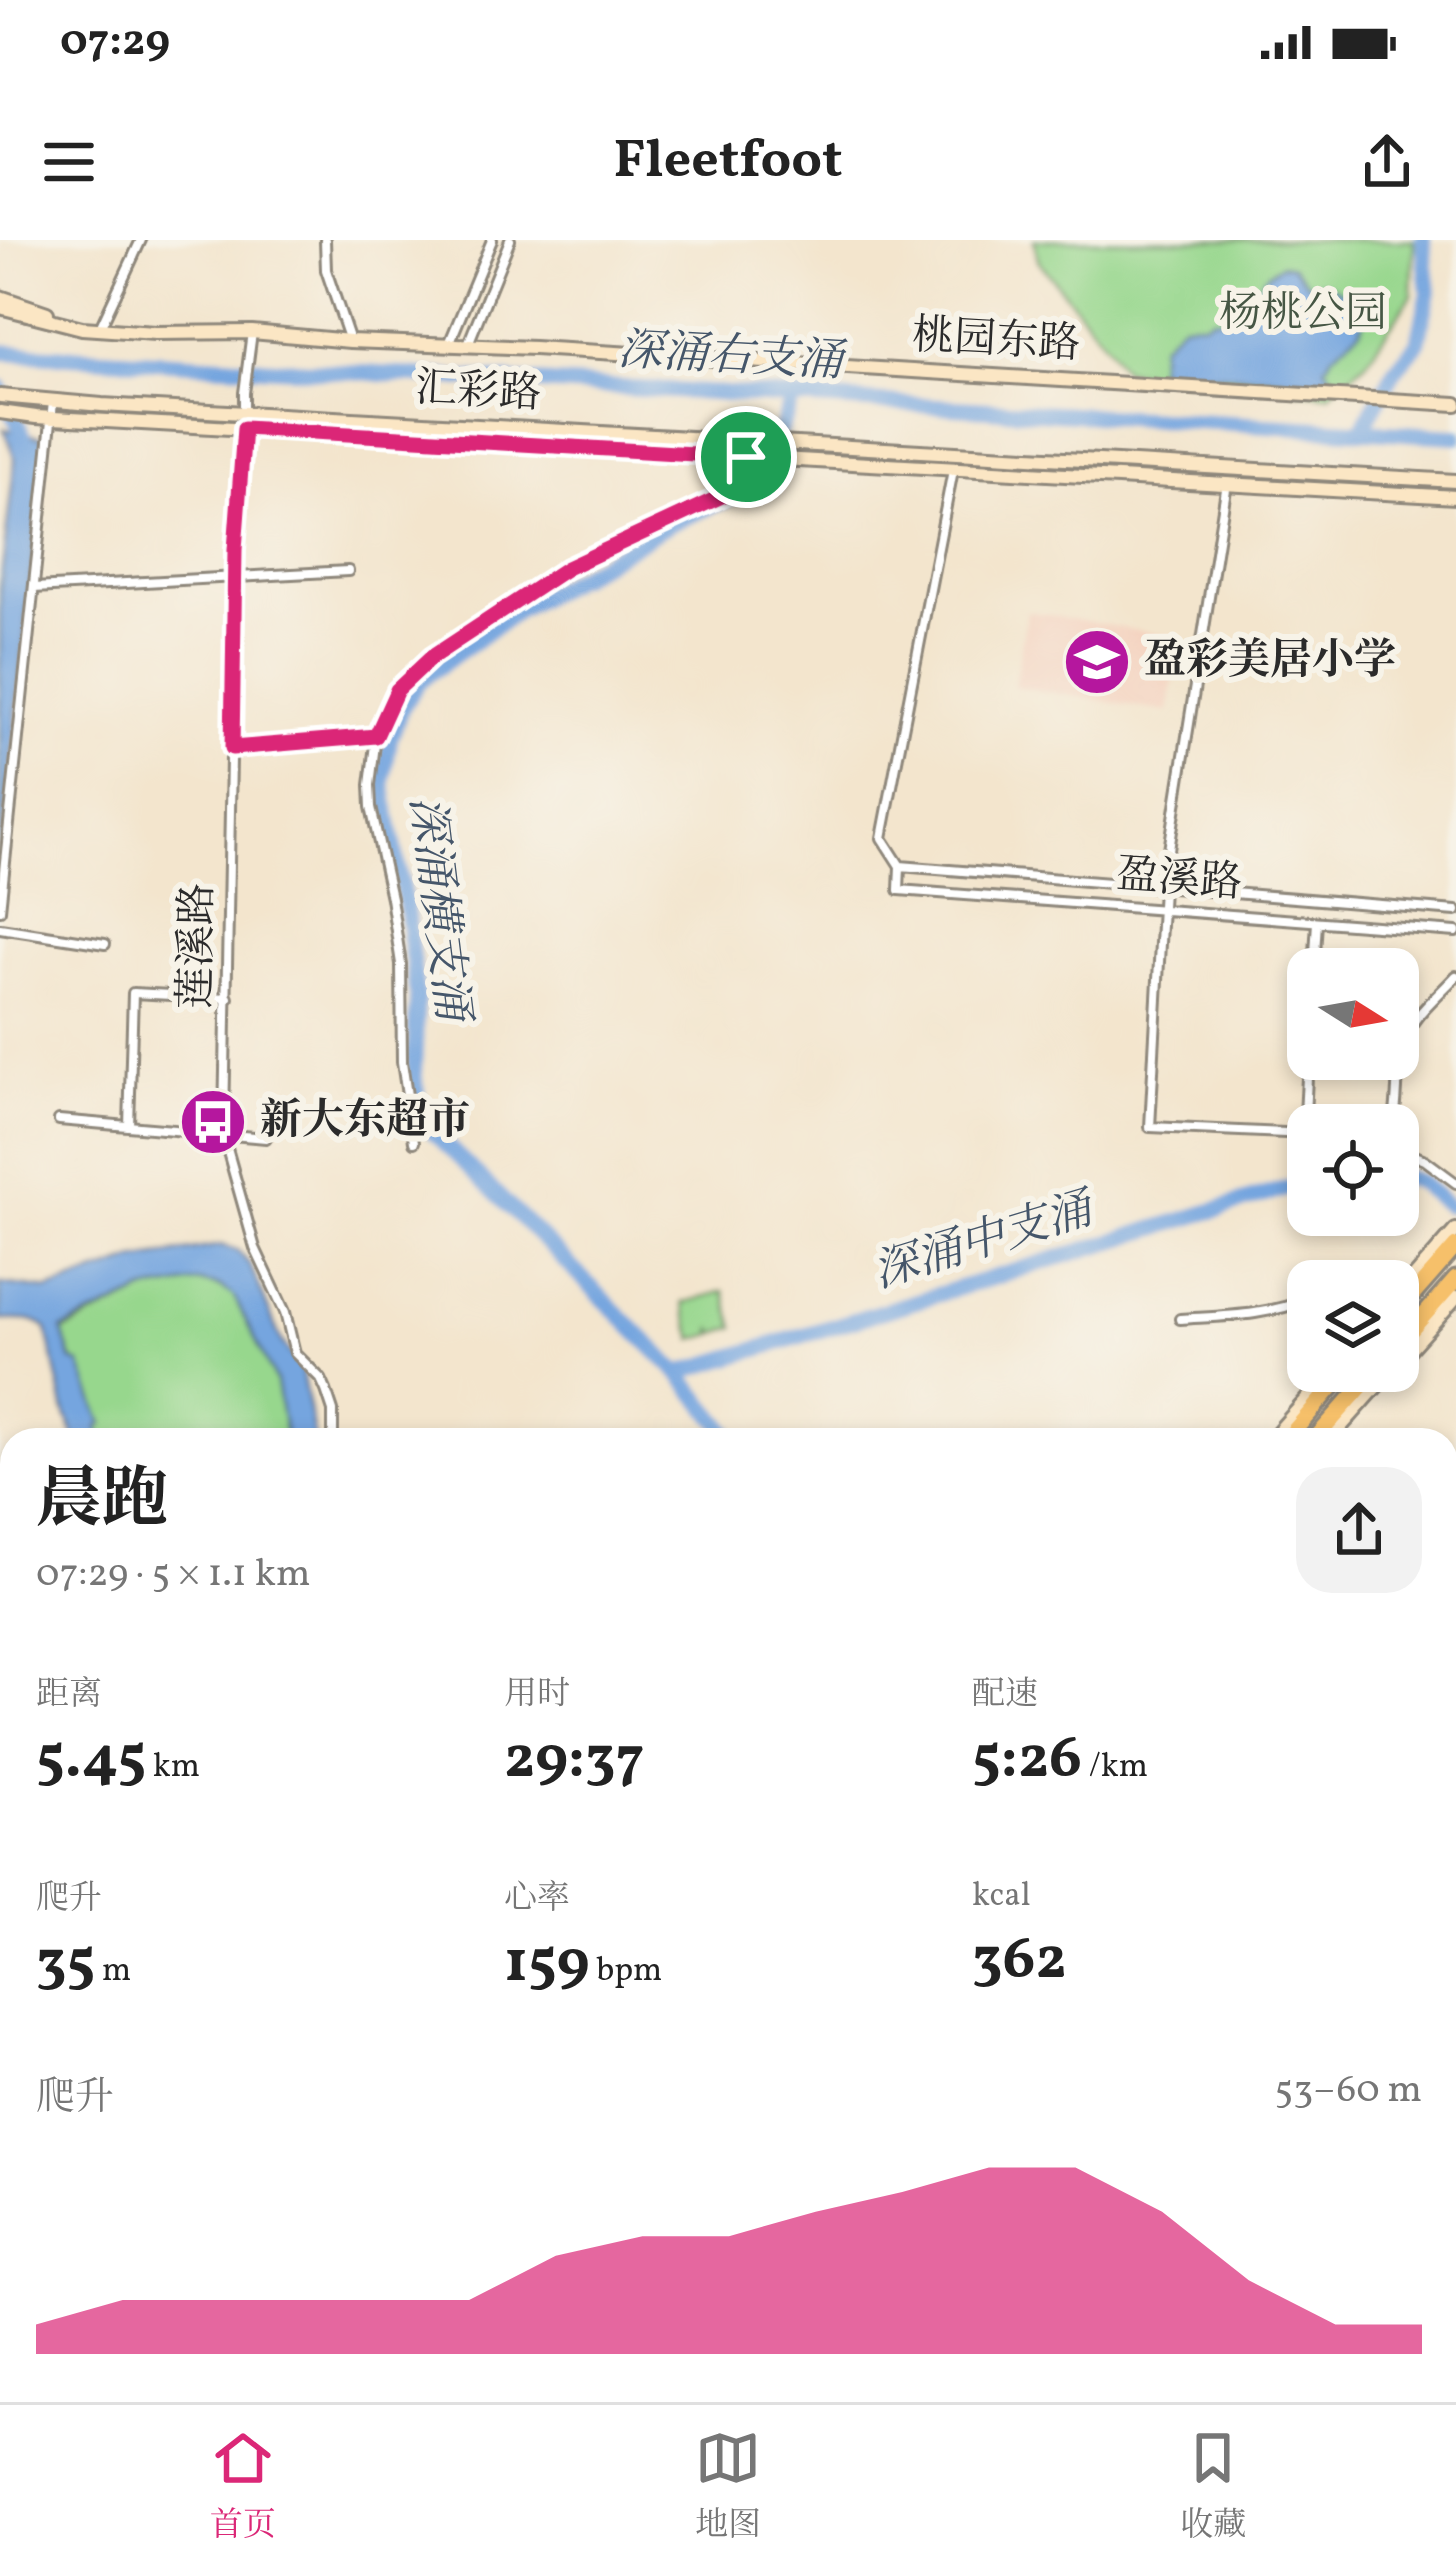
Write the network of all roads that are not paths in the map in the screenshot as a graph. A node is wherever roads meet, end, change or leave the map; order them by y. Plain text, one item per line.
1 (141, 240) edge
2 (325, 240) edge
3 (492, 240) edge
4 (510, 240) edge
5 (0, 297) edge
6 (0, 307) edge
7 (100, 328) junction
8 (252, 332) junction
9 (350, 341) junction
10 (448, 345) junction
11 (467, 346) junction
12 (0, 396) edge
13 (53, 402) junction
14 (1456, 404) edge
15 (0, 412) edge
16 (101, 413) junction
17 (52, 418) junction
18 (244, 421) junction
19 (804, 445) junction
20 (830, 446) junction
21 (750, 452) junction
22 (798, 459) junction
23 (829, 461) junction
24 (953, 470) junction
25 (1334, 474) junction
26 (1306, 480) junction
27 (1456, 481) edge
28 (1227, 483) junction
29 (1333, 489) junction
30 (1456, 497) edge
31 (348, 571) dead end
32 (234, 577) junction
33 (34, 588) junction
34 (376, 736) junction
35 (232, 748) junction
36 (900, 866) junction
37 (1163, 887) junction
38 (0, 910) edge
39 (1161, 910) junction
40 (1456, 911) edge
41 (1317, 922) junction
42 (0, 928) edge
43 (1456, 932) edge
44 (105, 944) dead end
45 (1315, 948) edge
46 (1456, 976) edge
47 (228, 998) junction
48 (1398, 1104) edge
49 (59, 1120) dead end
50 (129, 1126) junction
51 (1287, 1133) edge
52 (225, 1134) junction
53 (266, 1138) dead end
54 (414, 1142) dead end
55 (1419, 1157) edge
56 (1456, 1183) edge
57 (1455, 1236) edge
58 (1419, 1274) edge
59 (1456, 1279) edge
60 (1419, 1284) edge
61 (1454, 1299) edge
62 (1287, 1307) edge
63 (1180, 1319) dead end
64 (1419, 1321) edge
65 (1419, 1338) edge
66 (1312, 1392) edge
67 (1328, 1392) edge
68 (1357, 1392) edge
69 (1372, 1392) edge
70 (333, 1428) edge
71 (1281, 1428) edge
72 (1296, 1428) edge
73 (1325, 1428) edge
74 (1340, 1428) edge

1 - 7 street
2 - 9 street
3 - 10 street
4 - 11 street
5 - 7 street, 桃园东路
6 - 7 street, 桃园东路
7 - 8 street, 桃园东路
8 - 9 street, 桃园东路
8 - 18 street, 莲溪路
9 - 10 street, 桃园东路
10 - 11 street, 桃园东路
11 - 14 street, 桃园东路
12 - 13 street, 汇彩路
13 - 16 street, 汇彩路
13 - 17 street
15 - 17 street, 汇彩路
16 - 17 street, 汇彩路
16 - 18 street, 汇彩路
17 - 33 street
18 - 21 street, 汇彩路
18 - 32 street, 莲溪路
19 - 20 street, 汇彩路
19 - 21 street, 汇彩路
19 - 22 street
20 - 23 street
20 - 26 street, 汇彩路
21 - 22 street, 汇彩路
21 - 34 street
22 - 23 street, 汇彩路
23 - 24 street, 汇彩路
24 - 28 street, 汇彩路
24 - 36 street
25 - 26 street, 汇彩路
25 - 27 street, 汇彩路
25 - 29 street
26 - 28 street, 汇彩路
26 - 29 street, 汇彩路
28 - 37 street
29 - 30 street, 汇彩路
31 - 32 street
32 - 33 street
32 - 35 street, 莲溪路
33 - 38 street
34 - 35 street
34 - 54 street
35 - 47 street, 莲溪路
36 - 37 street, 盈溪路
36 - 39 street, 盈溪路
37 - 39 street
37 - 40 street, 盈溪路
39 - 41 street, 盈溪路
39 - 51 street
41 - 43 street, 盈溪路
41 - 45 street
42 - 44 street
46 - 48 street
47 - 50 street
47 - 52 street, 莲溪路
49 - 50 street
50 - 52 street
52 - 53 street
52 - 70 street, 莲溪路
55 - 56 street
57 - 58 street
57 - 60 highway
59 - 64 highway
61 - 65 street
62 - 63 street
66 - 71 street
67 - 72 highway
68 - 73 highway
69 - 74 street

